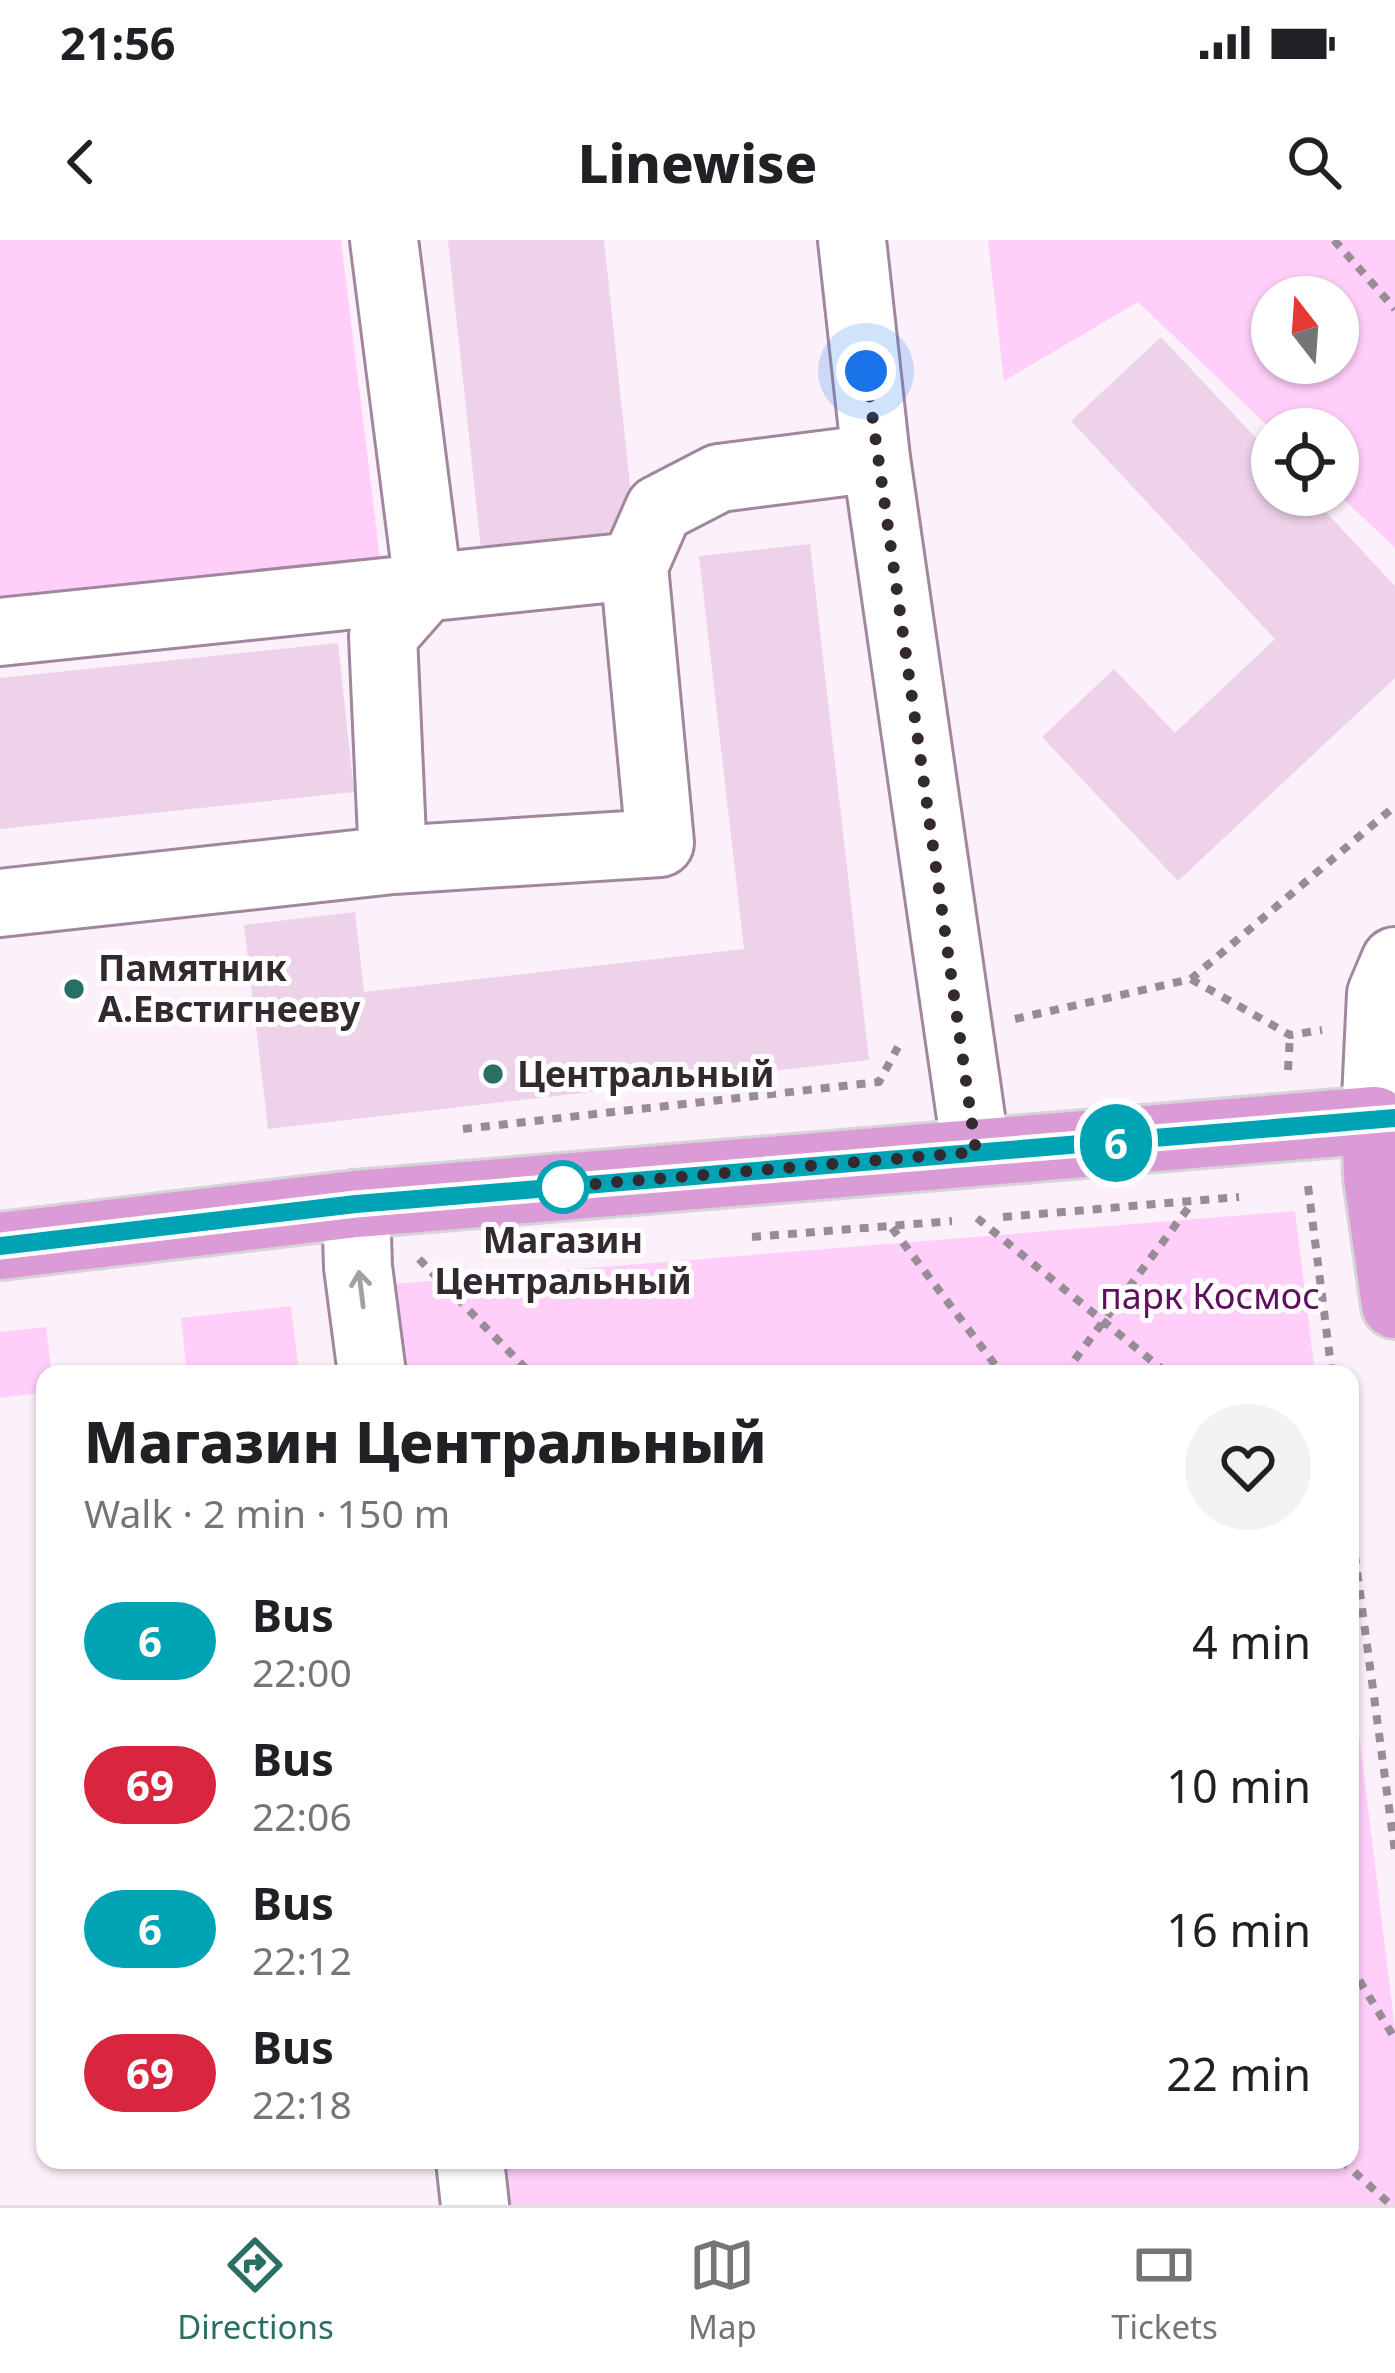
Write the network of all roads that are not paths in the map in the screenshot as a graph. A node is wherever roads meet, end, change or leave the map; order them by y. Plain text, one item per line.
1 (384, 240) edge
2 (852, 240) edge
3 (876, 458) junction
4 (634, 566) junction
5 (428, 585) junction
6 (0, 632) edge
7 (393, 860) junction
8 (0, 903) edge
9 (1395, 961) edge
10 (1385, 1119) edge
11 (976, 1152) junction
12 (356, 1204) junction
13 (0, 1246) edge
14 (1395, 1305) edge
15 (371, 1365) edge
16 (471, 2169) edge
17 (475, 2205) edge

1 - 5 street
2 - 3 street
3 - 4 street
3 - 11 street
4 - 5 street
4 - 7 street
5 - 6 street
5 - 7 street
7 - 8 street
9 - 10 street
10 - 11 main road
10 - 14 main road
11 - 12 main road
12 - 13 main road
15 -> 12 street
16 - 17 street

